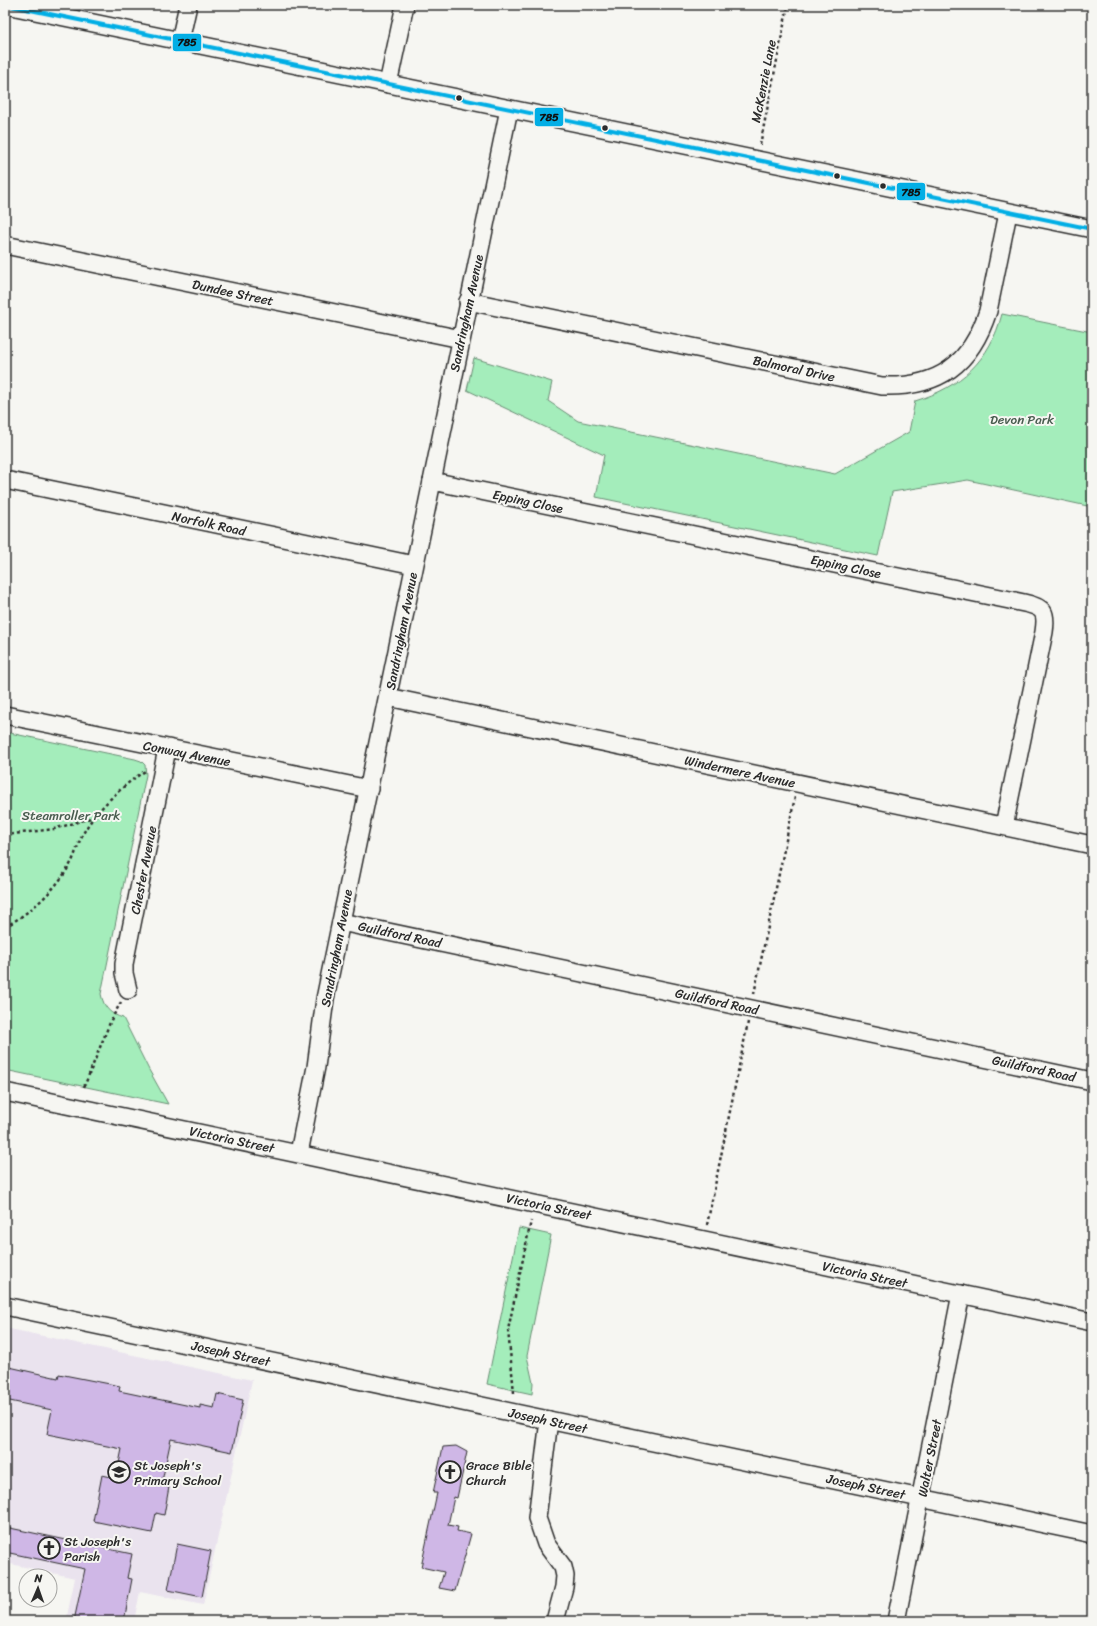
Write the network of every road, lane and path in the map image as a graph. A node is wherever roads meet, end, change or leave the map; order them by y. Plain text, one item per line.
1 (6, 5) edge
2 (188, 5) edge
3 (405, 5) edge
4 (788, 5) edge
5 (180, 41) junction
6 (388, 84) junction
7 (508, 109) junction
8 (757, 161) junction
9 (1008, 213) junction
10 (1092, 229) edge
11 (5, 245) edge
12 (468, 301) junction
13 (460, 339) junction
14 (5, 480) edge
15 (432, 481) junction
16 (414, 565) junction
17 (388, 697) junction
18 (5, 715) edge
19 (166, 757) junction
20 (798, 783) junction
21 (369, 789) junction
22 (94, 817) junction
23 (1004, 826) junction
24 (5, 835) edge
25 (1092, 845) edge
26 (341, 922) junction
27 (5, 927) edge
28 (128, 990) joint
29 (753, 1001) dead end
30 (749, 1016) dead end
31 (1092, 1081) edge
32 (84, 1087) dead end
33 (5, 1092) edge
34 (299, 1153) junction
35 (531, 1221) dead end
36 (707, 1225) dead end
37 (962, 1294) junction
38 (5, 1306) edge
39 (1092, 1322) edge
40 (514, 1393) dead end
41 (549, 1420) junction
42 (921, 1497) junction
43 (1092, 1534) edge
44 (555, 1621) edge
45 (896, 1621) edge

1 - 5 street
2 - 5 street
3 - 6 street
4 - 8 path, McKenzie Lane
5 - 6 street
6 - 7 street
7 - 8 street
7 - 12 street, Sandringham Avenue
8 - 9 street
9 - 10 street
9 - 12 street, Balmoral Drive
11 - 13 street, Dundee Street
12 - 13 street, Sandringham Avenue
13 - 15 street, Sandringham Avenue
14 - 16 street, Norfolk Road
15 - 16 street, Sandringham Avenue
15 - 23 street, Epping Close
16 - 17 street, Sandringham Avenue
17 - 20 street, Windermere Avenue
17 - 21 street, Sandringham Avenue
18 - 19 street, Conway Avenue
19 - 21 street, Conway Avenue
19 - 22 path
19 - 28 street, Chester Avenue
20 - 23 street, Windermere Avenue
20 - 29 path
21 - 26 street, Sandringham Avenue
22 - 24 path
22 - 27 path
23 - 25 street, Windermere Avenue
26 - 31 street, Guildford Road
26 - 34 street, Sandringham Avenue
28 - 32 path
30 - 36 path
33 - 34 street, Victoria Street
34 - 37 street, Victoria Street
35 - 40 path
37 - 39 street, Victoria Street
37 - 42 street, Walter Street
38 - 41 street, Joseph Street
41 - 42 street, Joseph Street
41 - 44 street
42 - 43 street, Joseph Street
42 - 45 street, Walter Street

